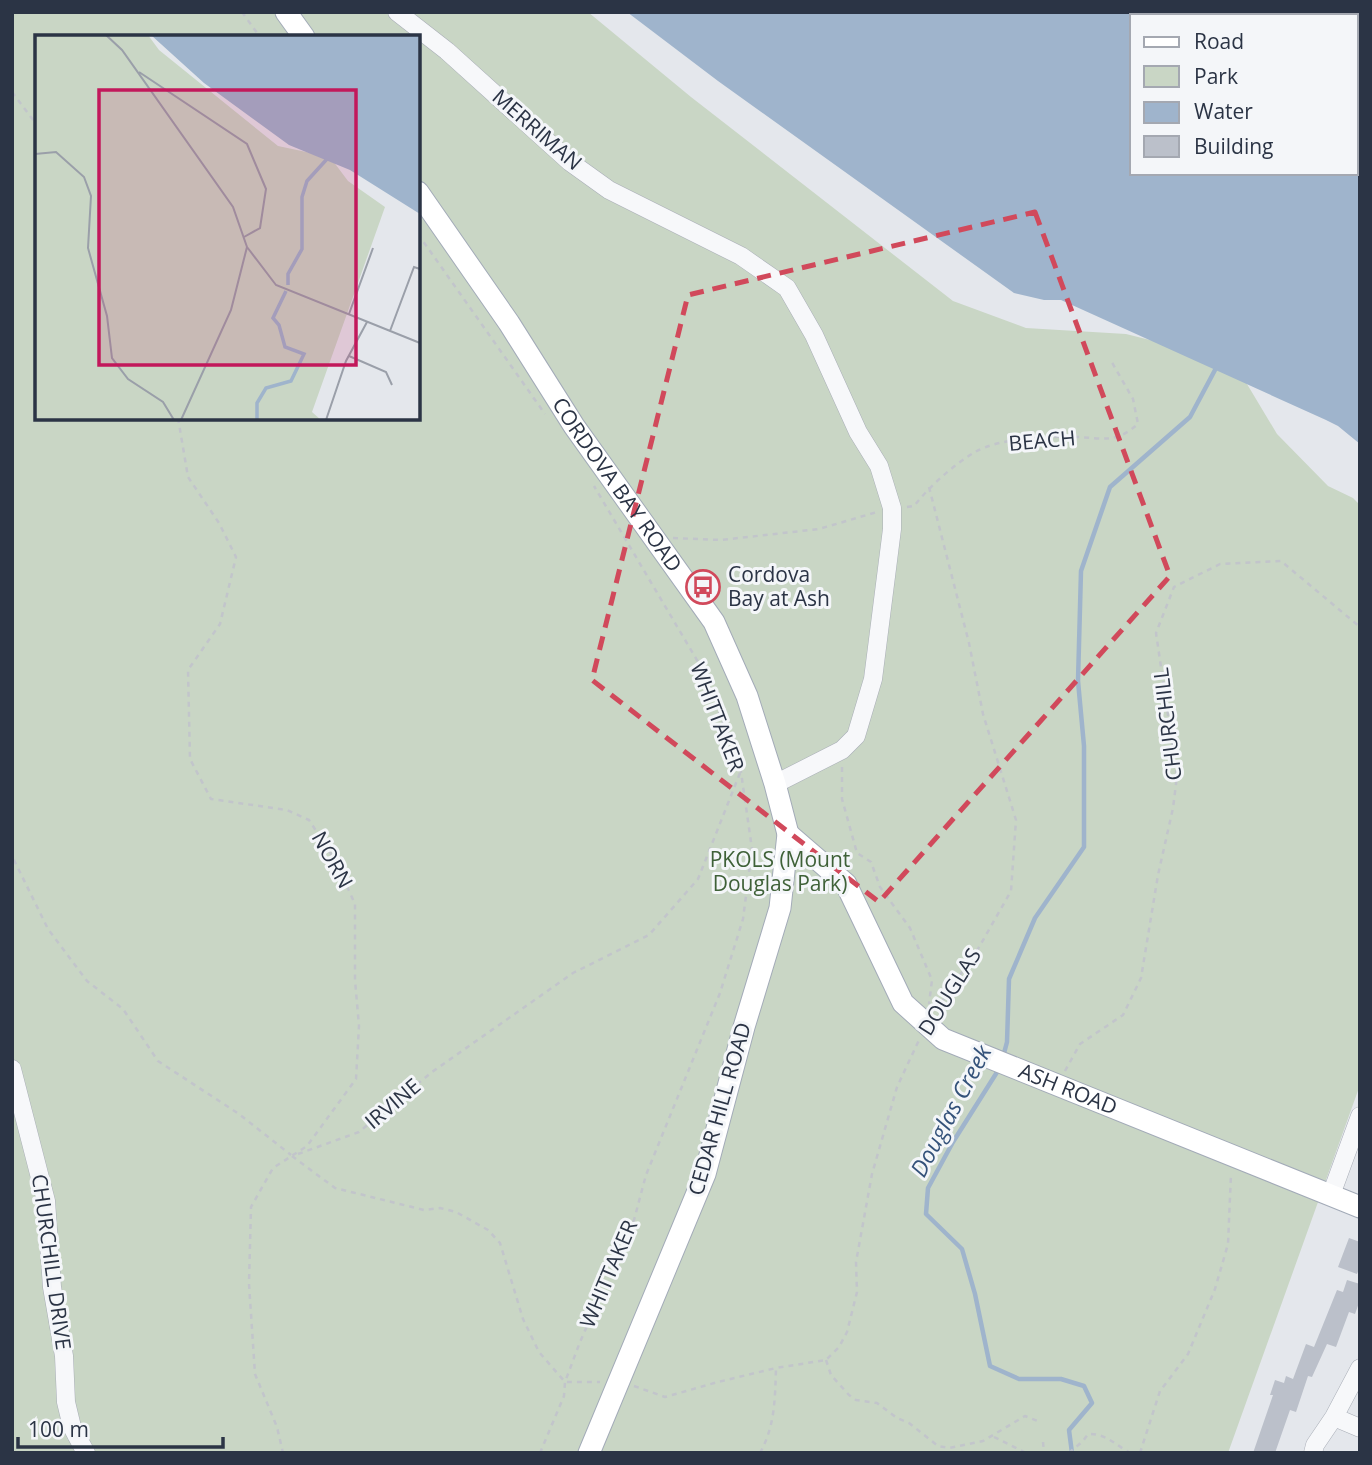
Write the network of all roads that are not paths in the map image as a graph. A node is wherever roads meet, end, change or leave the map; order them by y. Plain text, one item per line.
1 (286, 12) edge
2 (397, 12) edge
3 (303, 35) edge
4 (420, 195) edge
5 (775, 784) junction
6 (788, 834) junction
7 (12, 1069) edge
8 (1360, 1115) edge
9 (1331, 1195) junction
10 (1360, 1207) edge
11 (1360, 1368) edge
12 (1334, 1417) junction
13 (1360, 1428) edge
14 (86, 1453) edge
15 (589, 1453) edge
16 (1312, 1453) edge

1 - 3 main road
2 - 5 street, MERRIMAN
4 - 5 main road, CORDOVA BAY ROAD
5 - 6 main road, CORDOVA BAY ROAD
6 - 9 main road, ASH ROAD
6 - 15 main road, CEDAR HILL ROAD
7 - 14 street, CHURCHILL DRIVE
8 - 9 street
9 - 10 main road, ASH ROAD
11 - 12 street
12 - 13 street
12 - 16 street

